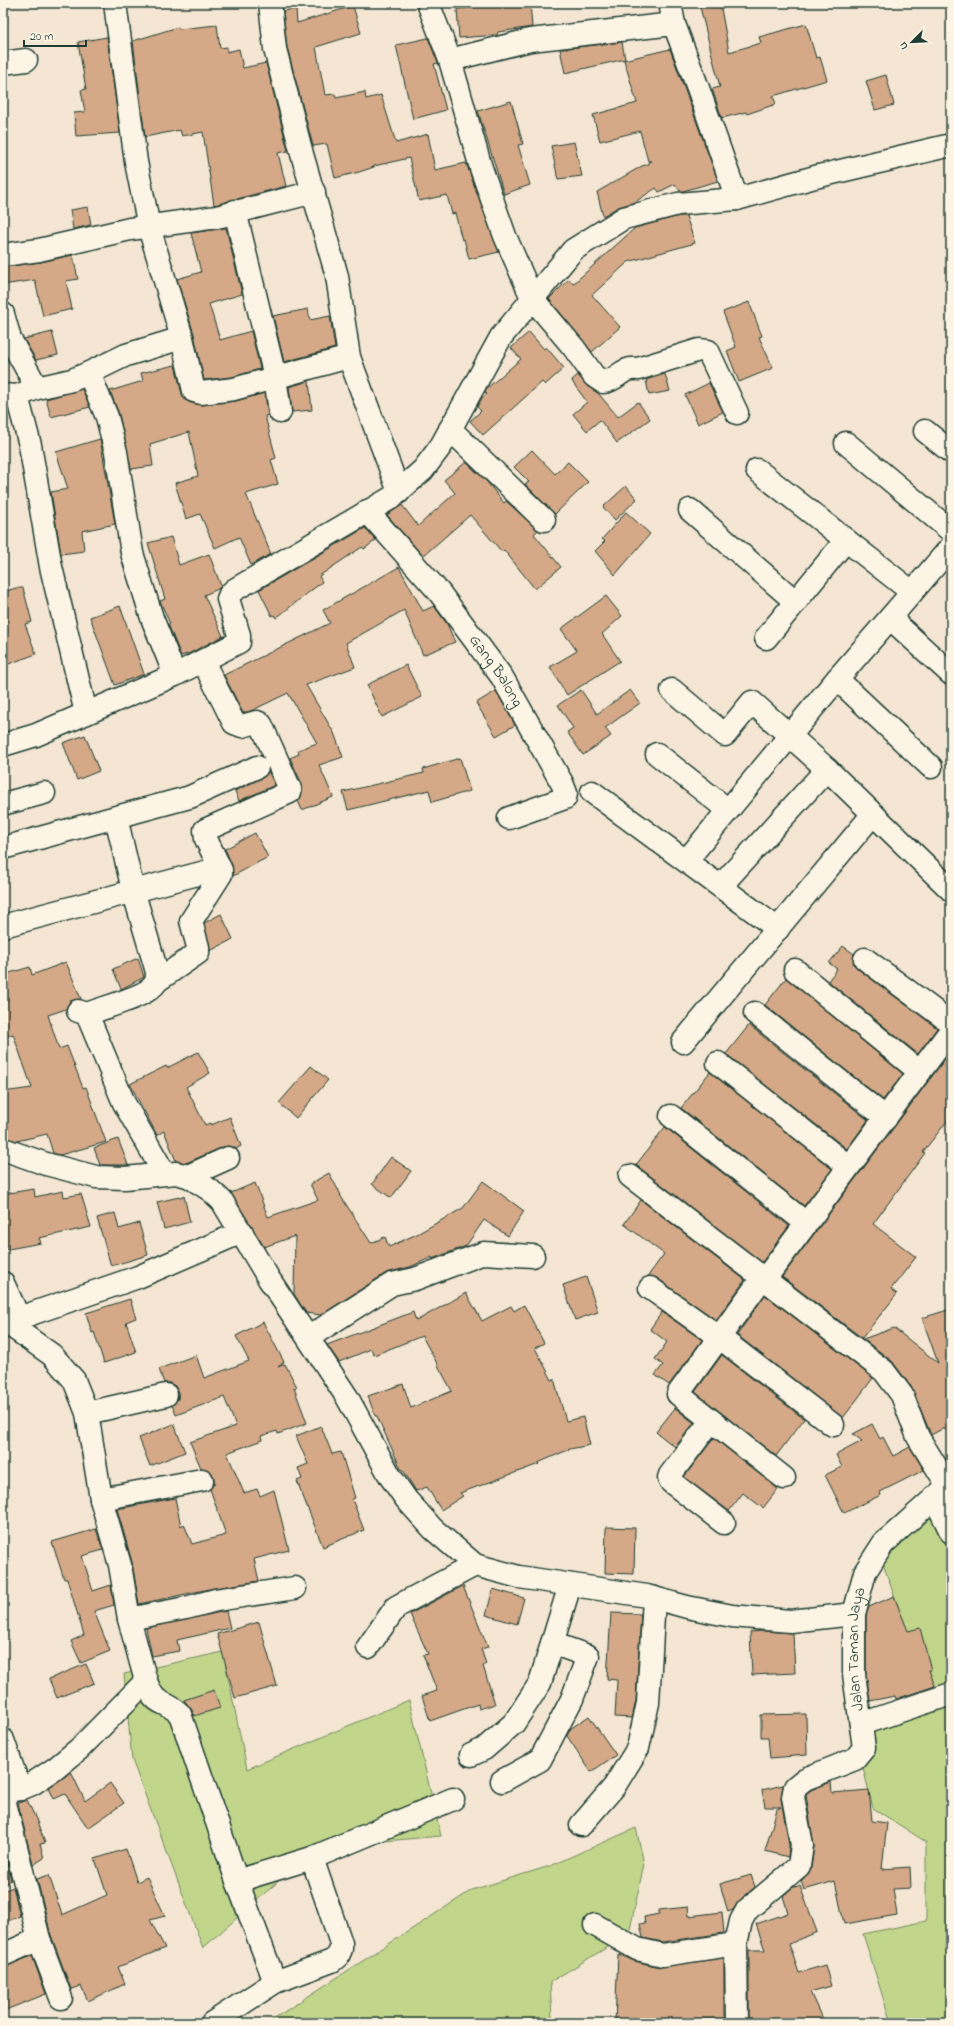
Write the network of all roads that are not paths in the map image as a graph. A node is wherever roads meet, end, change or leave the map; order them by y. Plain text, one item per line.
1 (115, 3) edge
2 (270, 3) edge
3 (428, 3) edge
4 (672, 13) edge
5 (26, 60) dead end
6 (450, 60) junction
7 (3, 63) edge
8 (951, 145) edge
9 (314, 192) junction
10 (737, 199) junction
11 (235, 211) junction
12 (150, 227) junction
13 (3, 256) edge
14 (532, 298) junction
15 (3, 314) edge
16 (182, 338) junction
17 (349, 357) junction
18 (89, 373) junction
19 (275, 377) junction
20 (37, 388) junction
21 (10, 395) edge
22 (280, 412) dead end
23 (736, 413) dead end
24 (450, 429) junction
25 (925, 431) dead end
26 (846, 443) dead end
27 (951, 452) edge
28 (757, 470) dead end
29 (399, 492) junction
30 (690, 510) dead end
31 (367, 511) junction
32 (544, 520) dead end
33 (951, 531) edge
34 (846, 540) junction
35 (949, 552) edge
36 (912, 592) junction
37 (796, 602) junction
38 (890, 618) junction
39 (766, 638) dead end
40 (203, 661) junction
41 (175, 674) junction
42 (951, 674) edge
43 (836, 679) junction
44 (672, 690) dead end
45 (86, 713) junction
46 (789, 735) junction
47 (3, 745) edge
48 (657, 754) dead end
49 (257, 766) dead end
50 (931, 767) dead end
51 (827, 769) junction
52 (592, 792) dead end
53 (44, 793) dead end
54 (3, 804) edge
55 (728, 810) junction
56 (873, 814) junction
57 (116, 817) junction
58 (509, 818) dead end
59 (3, 848) edge
60 (686, 861) junction
61 (205, 872) dead end
62 (727, 879) dead end
63 (133, 890) junction
64 (951, 890) edge
65 (3, 926) edge
66 (778, 929) junction
67 (865, 959) dead end
68 (795, 970) dead end
69 (157, 981) junction
70 (755, 1013) dead end
71 (951, 1023) edge
72 (951, 1030) edge
73 (683, 1042) dead end
74 (718, 1063) dead end
75 (920, 1072) junction
76 (671, 1116) dead end
77 (886, 1118) junction
78 (3, 1149) edge
79 (228, 1158) dead end
80 (848, 1166) junction
81 (164, 1173) junction
82 (188, 1176) junction
83 (630, 1176) dead end
84 (806, 1223) junction
85 (242, 1232) junction
86 (533, 1256) dead end
87 (764, 1278) junction
88 (3, 1283) edge
89 (650, 1288) dead end
90 (12, 1326) edge
91 (309, 1337) junction
92 (719, 1337) junction
93 (166, 1395) dead end
94 (87, 1413) junction
95 (711, 1421) junction
96 (833, 1425) dead end
97 (784, 1478) dead end
98 (202, 1480) dead end
99 (944, 1489) edge
100 (101, 1499) junction
101 (724, 1523) dead end
102 (951, 1532) edge
103 (475, 1565) junction
104 (570, 1585) junction
105 (295, 1588) dead end
106 (654, 1598) junction
107 (854, 1614) junction
108 (129, 1619) junction
109 (552, 1643) junction
110 (368, 1647) dead end
111 (146, 1681) junction
112 (951, 1694) edge
113 (861, 1724) junction
114 (3, 1740) edge
115 (471, 1755) dead end
116 (502, 1781) dead end
117 (9, 1792) edge
118 (453, 1800) dead end
119 (581, 1825) dead end
120 (312, 1858) junction
121 (237, 1881) junction
122 (595, 1925) dead end
123 (39, 1939) junction
124 (736, 1944) junction
125 (3, 1955) edge
126 (274, 1982) junction
127 (61, 1998) dead end
128 (734, 2022) edge
129 (212, 2023) edge

1 - 12 street
2 - 9 street
3 - 6 street
4 - 6 street
4 - 10 street
5 - 7 street
6 - 14 street
8 - 10 street
9 - 11 street
9 - 17 street
10 - 14 street
11 - 12 street
11 - 19 street
12 - 13 street
12 - 16 street
14 - 23 street
14 - 24 street
15 - 20 street
16 - 18 street
16 - 19 street
17 - 19 street
17 - 29 street
18 - 20 street
18 - 41 street
19 - 22 street
20 - 21 street
21 - 45 street
24 - 29 street
24 - 32 street
25 - 27 street
26 - 33 street
28 - 34 street
29 - 31 street
30 - 37 street
31 - 40 street
31 - 58 street, Gang Balong
34 - 36 street
34 - 37 street
35 - 36 street
36 - 38 street
37 - 39 street
38 - 42 street
38 - 43 street
40 - 41 street
40 - 69 street
41 - 45 street
43 - 46 street
43 - 50 street
44 - 46 street
45 - 47 street
46 - 51 street
46 - 55 street
48 - 55 street
49 - 57 street
51 - 56 street
51 - 62 street
52 - 60 street
53 - 54 street
55 - 60 street
56 - 64 street
56 - 66 street
57 - 59 street
57 - 63 street
60 - 66 street
61 - 63 street
63 - 65 street
63 - 69 street
66 - 73 street
67 - 71 street
68 - 75 street
69 - 81 street
70 - 77 street
72 - 75 street
74 - 80 street
75 - 77 street
76 - 84 street
77 - 80 street
78 - 81 street
79 - 82 street
80 - 84 street
81 - 82 street
82 - 85 street
83 - 87 street
84 - 87 street
85 - 90 street
85 - 91 street
86 - 91 street
87 - 92 street
87 - 99 street
88 - 90 street
89 - 92 street
90 - 94 street
91 - 103 street
92 - 95 street
92 - 96 street
93 - 94 street
94 - 100 street
95 - 97 street
95 - 101 street
98 - 100 street
99 - 102 street
99 - 107 street, Jalan Taman Jaya
100 - 108 street
103 - 104 street
103 - 110 street
104 - 106 street
104 - 109 street
105 - 108 street
106 - 107 street
106 - 119 street
107 - 113 street, Jalan Taman Jaya
108 - 111 street
109 - 115 street
109 - 116 street
111 - 117 street
111 - 121 street
112 - 113 street
113 - 124 street, Jalan Taman Jaya
114 - 117 street
117 - 123 street
118 - 120 street
120 - 121 street
120 - 126 street
121 - 126 street
122 - 124 street
123 - 125 street
123 - 127 street
124 - 128 street, Jalan Taman Jaya
126 - 129 street

